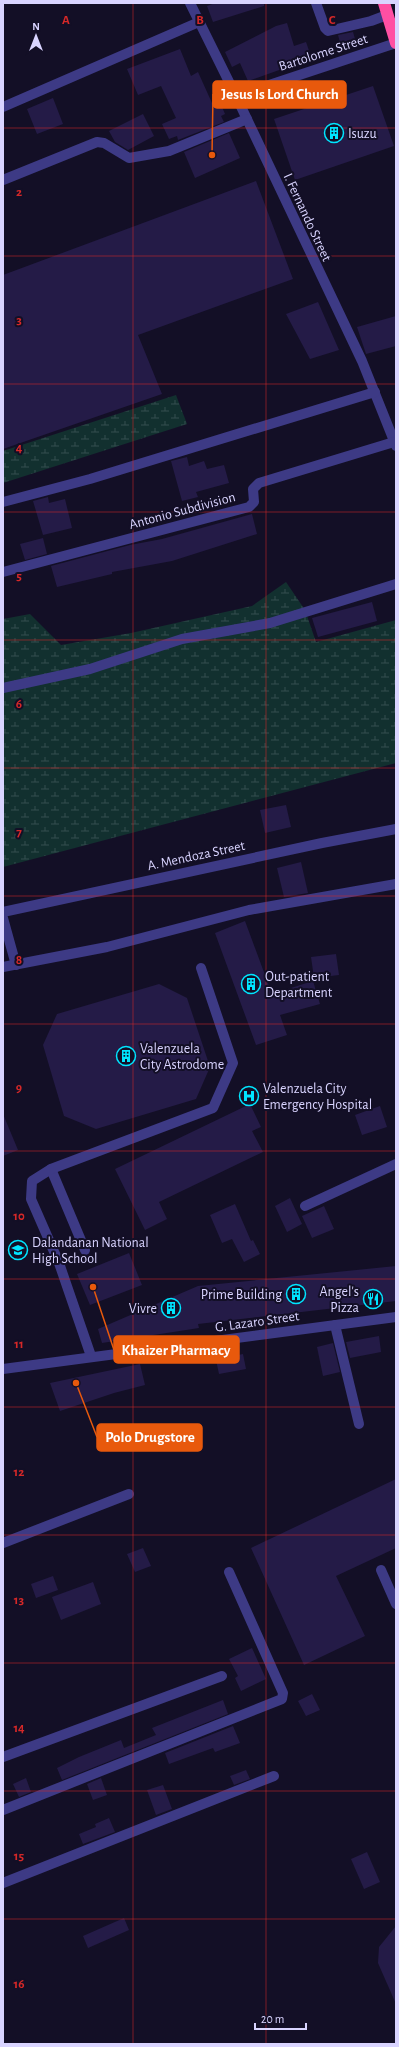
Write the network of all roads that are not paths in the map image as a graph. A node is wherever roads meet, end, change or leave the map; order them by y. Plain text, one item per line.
1 (190, 3) edge
2 (316, 3) edge
3 (384, 3) edge
4 (387, 15) junction
5 (199, 22) junction
6 (394, 27) edge
7 (396, 43) edge
8 (236, 96) junction
9 (3, 107) edge
10 (247, 119) junction
11 (3, 180) edge
12 (375, 392) junction
13 (395, 444) edge
14 (3, 502) edge
15 (3, 572) edge
16 (396, 584) edge
17 (3, 688) edge
18 (396, 830) edge
19 (396, 884) edge
20 (3, 912) edge
21 (3, 918) edge
22 (16, 965) junction
23 (3, 967) edge
24 (201, 968) dead end
25 (396, 1164) edge
26 (51, 1170) junction
27 (305, 1206) dead end
28 (85, 1250) dead end
29 (396, 1317) edge
30 (335, 1325) junction
31 (91, 1356) junction
32 (3, 1369) edge
33 (359, 1424) dead end
34 (129, 1494) dead end
35 (3, 1543) edge
36 (381, 1570) dead end
37 (229, 1572) dead end
38 (396, 1604) edge
39 (222, 1676) dead end
40 (3, 1757) edge
41 (274, 1776) dead end
42 (3, 1810) edge
43 (3, 1883) edge

1 - 5 street, I. Fernando Street
2 - 4 street
3 - 4 highway
4 - 6 highway
5 - 8 street, I. Fernando Street
5 - 9 street
6 - 7 highway
7 - 8 street, Bartolome Street
8 - 10 street, I. Fernando Street
10 - 11 street
10 - 12 street, I. Fernando Street
12 - 13 street, I. Fernando Street
12 - 14 street
13 - 15 street, Antonio Subdivision
16 - 17 street
18 - 20 street, A. Mendoza Street
19 - 22 street
21 - 22 street
22 - 23 street
24 - 26 street
25 - 27 street
26 - 28 street
26 - 31 street
29 - 30 street, G. Lazaro Street
30 - 31 street, G. Lazaro Street
30 - 33 street
31 - 32 street, G. Lazaro Street
34 - 35 street
36 - 38 street
37 - 42 street
39 - 40 street
41 - 43 street

